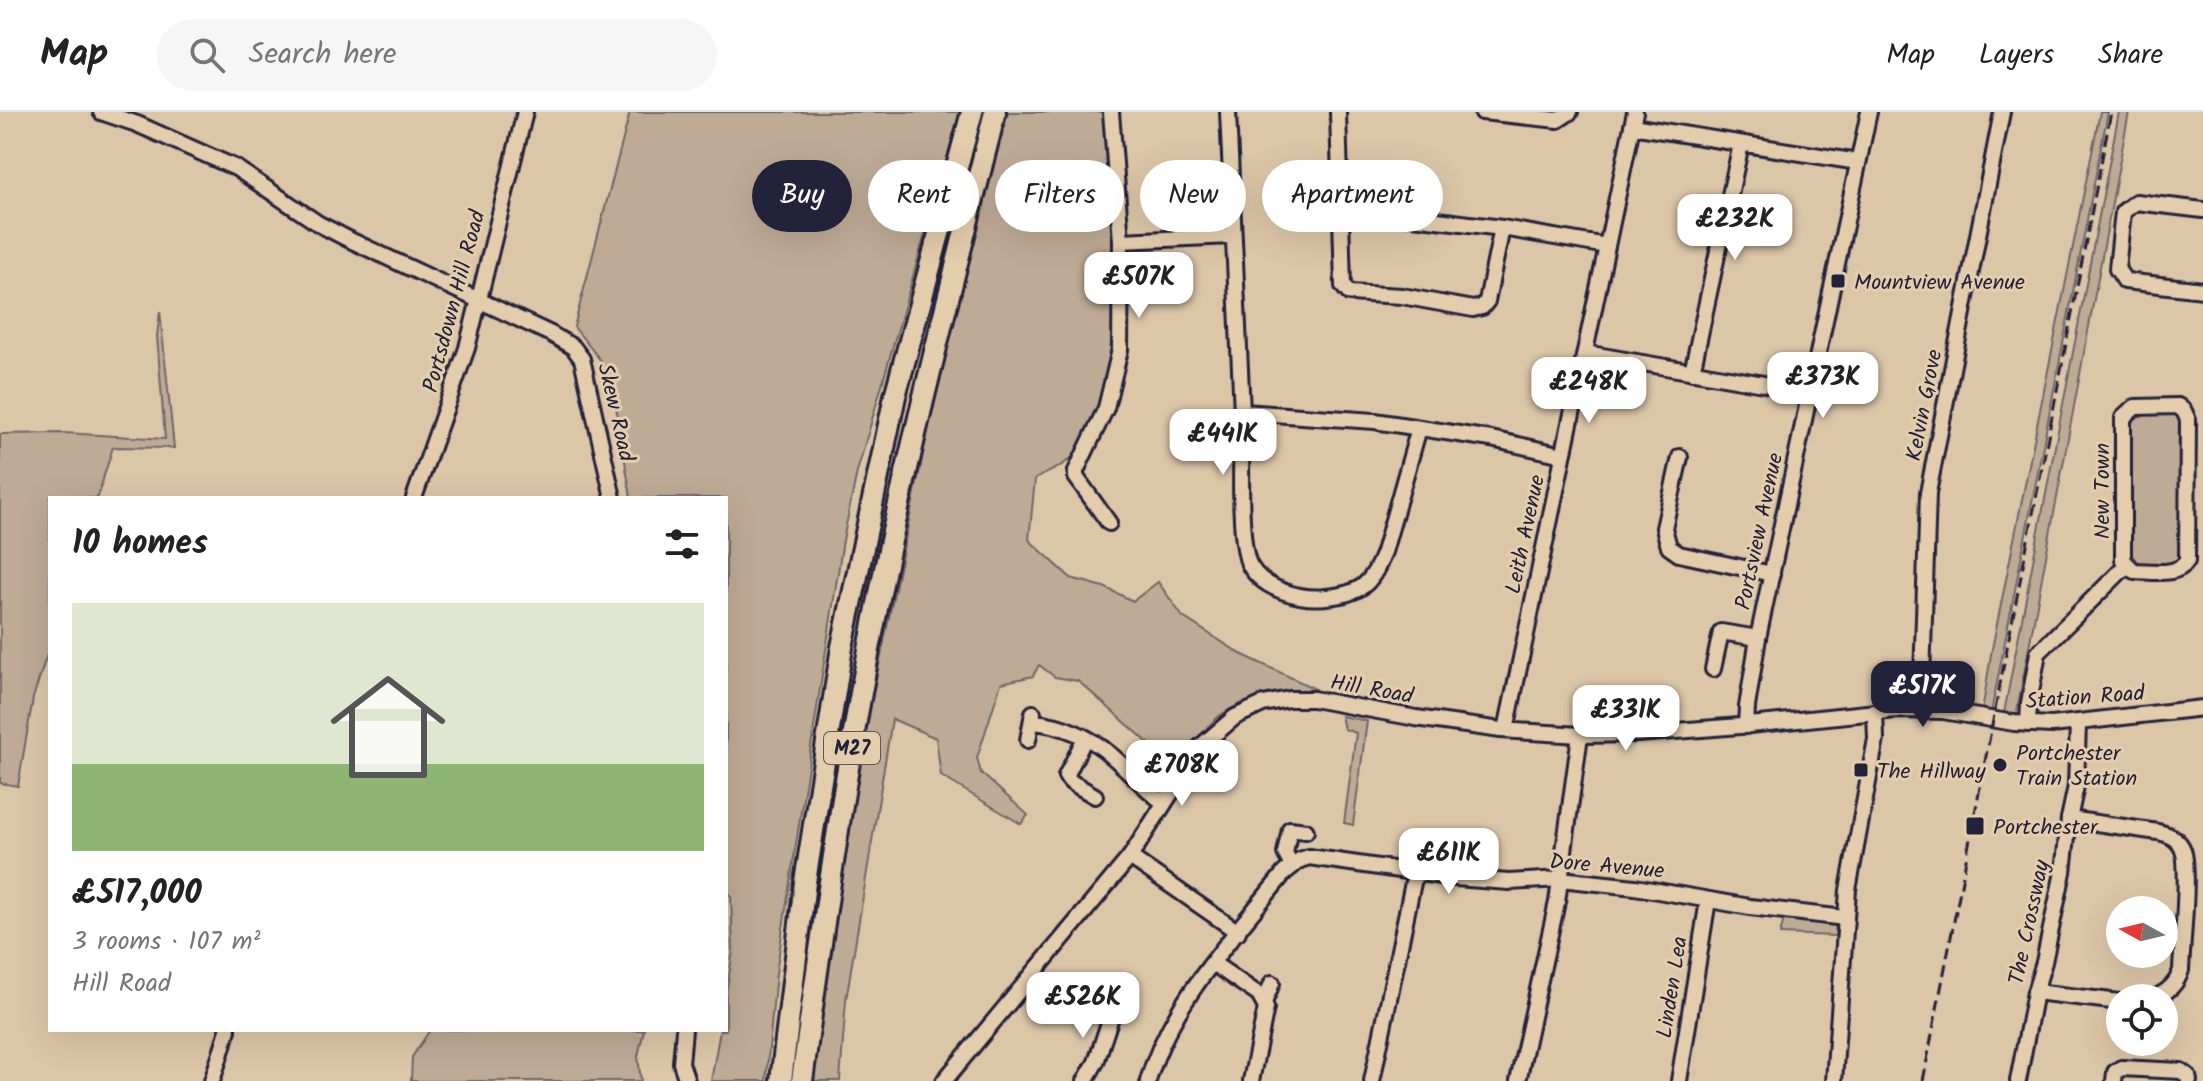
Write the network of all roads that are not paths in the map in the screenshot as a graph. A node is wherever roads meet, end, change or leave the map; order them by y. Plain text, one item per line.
1 (101, 112) edge
2 (525, 112) edge
3 (972, 112) edge
4 (995, 112) edge
5 (1111, 112) edge
6 (1228, 112) edge
7 (1338, 112) edge
8 (1482, 112) edge
9 (1869, 112) edge
10 (2002, 112) edge
11 (1568, 114) edge
12 (1634, 119) edge
13 (1741, 144) junction
14 (1339, 160) edge
15 (1858, 162) junction
16 (2203, 210) edge
17 (1443, 221) edge
18 (1502, 228) junction
19 (1341, 232) edge
20 (1232, 236) junction
21 (1121, 241) junction
22 (1607, 246) junction
23 (2203, 290) edge
24 (480, 301) junction
25 (1585, 353) junction
26 (1692, 372) junction
27 (1810, 392) junction
28 (1242, 412) junction
29 (1419, 428) junction
30 (1563, 455) junction
31 (1680, 457) dead end
32 (2195, 490) edge
33 (415, 496) edge
34 (613, 496) edge
35 (1109, 523) dead end
36 (2127, 565) junction
37 (1772, 574) junction
38 (1758, 638) junction
39 (1713, 669) dead end
40 (2203, 708) edge
41 (1921, 710) junction
42 (1875, 712) junction
43 (1971, 716) joint
44 (2078, 723) junction
45 (2028, 724) junction
46 (1746, 726) junction
47 (1506, 730) junction
48 (1580, 735) junction
49 (1085, 738) junction
50 (1028, 740) dead end
51 (1095, 796) dead end
52 (1163, 802) junction
53 (2069, 819) junction
54 (1306, 831) dead end
55 (1130, 857) junction
56 (1292, 866) junction
57 (1415, 873) junction
58 (1560, 879) junction
59 (1708, 900) junction
60 (1845, 918) junction
61 (1238, 932) junction
62 (1214, 964) junction
63 (1272, 983) dead end
64 (2174, 984) edge
65 (2035, 992) junction
66 (2106, 1000) edge
67 (1264, 1003) junction
68 (1111, 1017) dead end
69 (227, 1032) edge
70 (684, 1032) edge
71 (1087, 1079) edge
72 (212, 1081) edge
73 (687, 1081) edge
74 (781, 1081) edge
75 (802, 1081) edge
76 (944, 1081) edge
77 (1105, 1081) edge
78 (1148, 1081) edge
79 (1251, 1081) edge
80 (1372, 1081) edge
81 (1518, 1081) edge
82 (1679, 1081) edge
83 (1834, 1081) edge
84 (2018, 1081) edge
85 (2114, 1081) edge
86 (2189, 1081) edge

1 - 24 street, Skew Road
2 - 24 street, Portsdown Hill Road
3 - 74 highway, M27
4 - 75 highway, M27
5 - 21 street
6 - 20 street
7 - 14 street
8 - 11 street
9 - 15 street, Portsview Avenue
10 - 41 street, Kelvin Grove
12 - 13 street
12 - 22 street, Leith Avenue
13 - 15 street
13 - 26 street
15 - 27 street, Portsview Avenue
16 - 23 street
17 - 18 street
18 - 19 street
18 - 22 street
20 - 21 street
20 - 28 street
21 - 35 street
22 - 25 street, Leith Avenue
24 - 33 street, Portsdown Hill Road
24 - 34 street, Skew Road
25 - 26 street
25 - 30 street, Leith Avenue
26 - 27 street
27 - 37 street, Portsview Avenue
28 - 29 street
28 - 29 street
29 - 30 street
30 - 47 street, Leith Avenue
31 - 37 street
32 - 36 street, New Town
32 - 36 street, New Town
36 - 45 street, New Town
37 - 38 street, Portsview Avenue
38 - 39 street
38 - 46 street, Portsview Avenue
40 - 44 street, Station Road
41 - 42 street, Hill Road
41 - 43 street, Hill Road
42 - 46 street, Hill Road
42 - 60 street
43 - 45 street, Station Road
44 - 45 street, Station Road
44 - 53 street, The Crossway
46 - 48 street, Hill Road
47 - 48 street, Hill Road
47 - 52 street, Hill Road
48 - 58 street
49 - 50 street
49 - 51 street
49 - 52 street
52 - 55 street, Hill Road
53 - 64 street
53 - 65 street, The Crossway
54 - 56 street
55 - 61 street
55 - 76 street, Hill Road
56 - 57 street, Dore Avenue
56 - 61 street
57 - 58 street, Dore Avenue
57 - 80 street
58 - 59 street, Dore Avenue
58 - 81 street
59 - 60 street, Dore Avenue
59 - 82 street, Linden Lea
60 - 83 street
61 - 62 street
62 - 67 street
62 - 78 street
63 - 67 street
65 - 66 street
65 - 84 street, The Crossway
67 - 79 street
68 - 71 street
69 - 72 street
70 - 73 street
71 - 77 street
85 - 86 street

